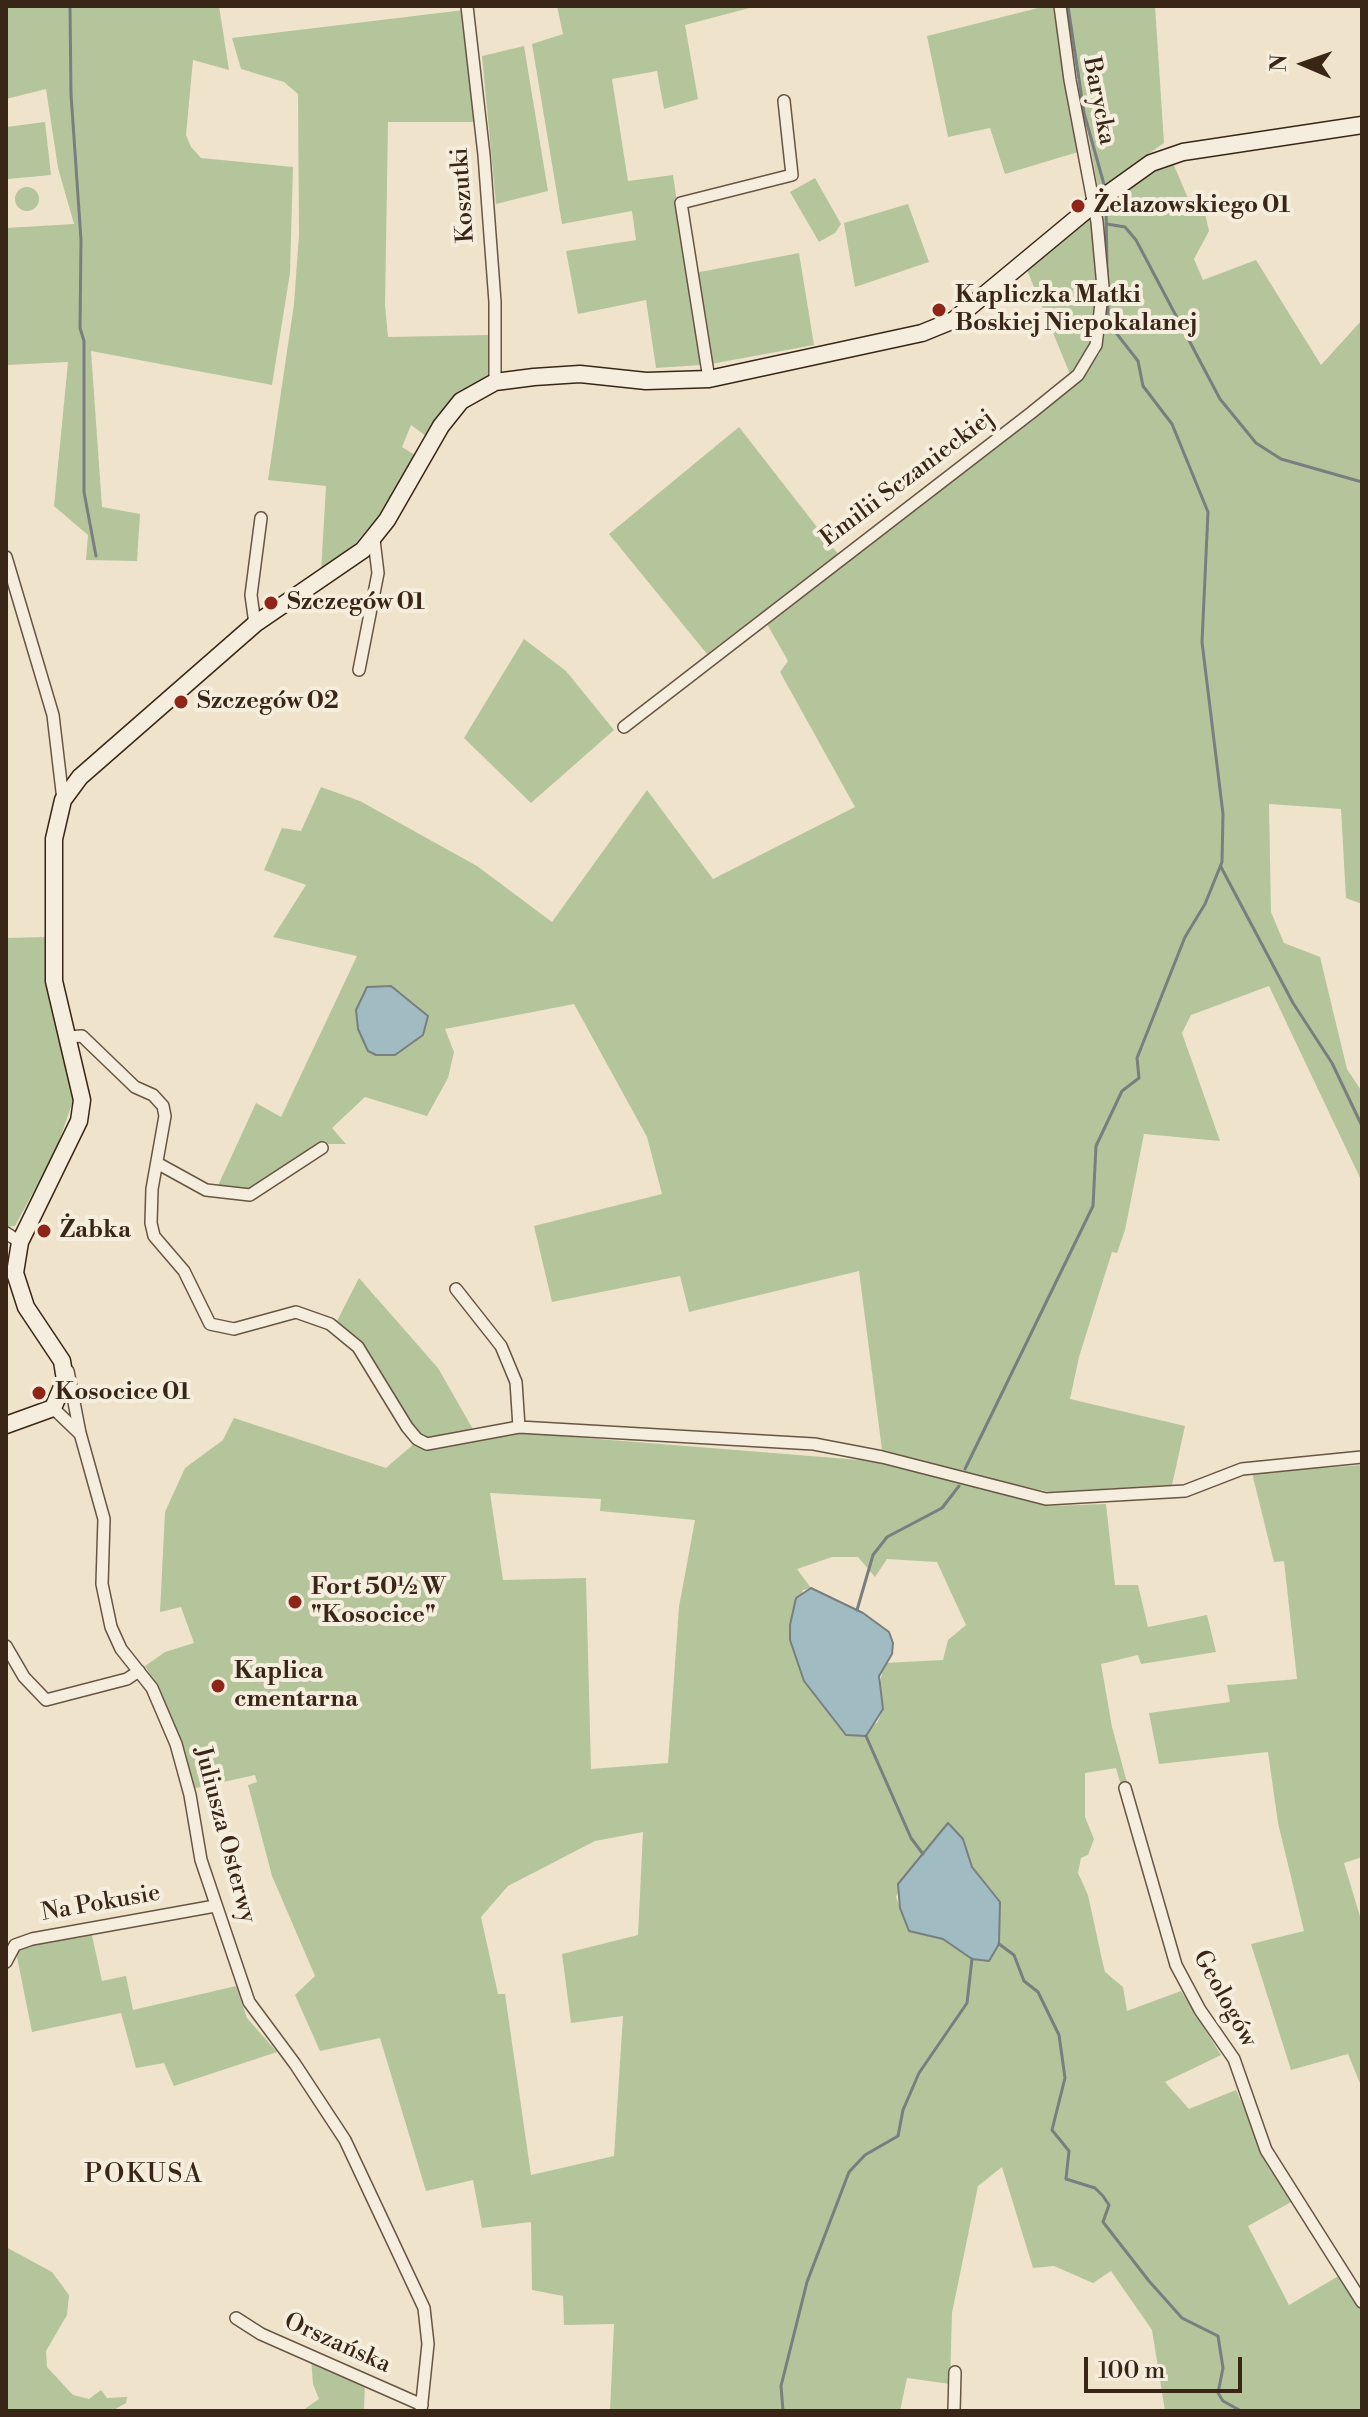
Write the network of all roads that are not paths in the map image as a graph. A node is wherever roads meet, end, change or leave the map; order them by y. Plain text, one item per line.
1 (467, 6) edge
2 (1060, 6) edge
3 (784, 101) dead end
4 (1362, 125) edge
5 (1102, 198) junction
6 (709, 379) junction
7 (495, 382) junction
8 (261, 518) dead end
9 (374, 540) junction
10 (6, 557) edge
11 (255, 624) junction
12 (359, 670) dead end
13 (624, 727) dead end
14 (63, 800) junction
15 (68, 1037) junction
16 (322, 1148) dead end
17 (157, 1163) junction
18 (13, 1237) edge
19 (456, 1289) dead end
20 (62, 1361) junction
21 (53, 1408) junction
22 (6, 1425) edge
23 (519, 1427) junction
24 (80, 1433) junction
25 (1362, 1457) edge
26 (6, 1646) edge
27 (139, 1671) junction
28 (1125, 1788) dead end
29 (215, 1906) junction
30 (6, 1962) edge
31 (1362, 2302) edge
32 (236, 2318) dead end
33 (955, 2372) dead end
34 (422, 2408) edge
35 (954, 2411) edge

1 - 7 street, Koszutki
2 - 5 street, Barycka
3 - 6 street
4 - 5 street
5 - 6 street
5 - 13 street, Emilii Sczanieckiej
6 - 7 street
7 - 9 street
8 - 11 street
9 - 11 street
9 - 12 street
10 - 14 street
11 - 14 street
14 - 15 street
15 - 17 street
15 - 18 street
16 - 17 street
17 - 23 street
18 - 20 street, Juliusza Osterwy
19 - 23 street
20 - 21 street
20 - 24 street, Juliusza Osterwy
21 - 22 street
21 - 24 street
23 - 25 street
24 - 27 street, Juliusza Osterwy
26 - 27 street
27 - 29 street, Juliusza Osterwy
28 - 31 street, Geologów
29 - 30 street, Na Pokusie
29 - 34 street, Juliusza Osterwy
32 - 34 street, Orszańska
33 - 35 street

